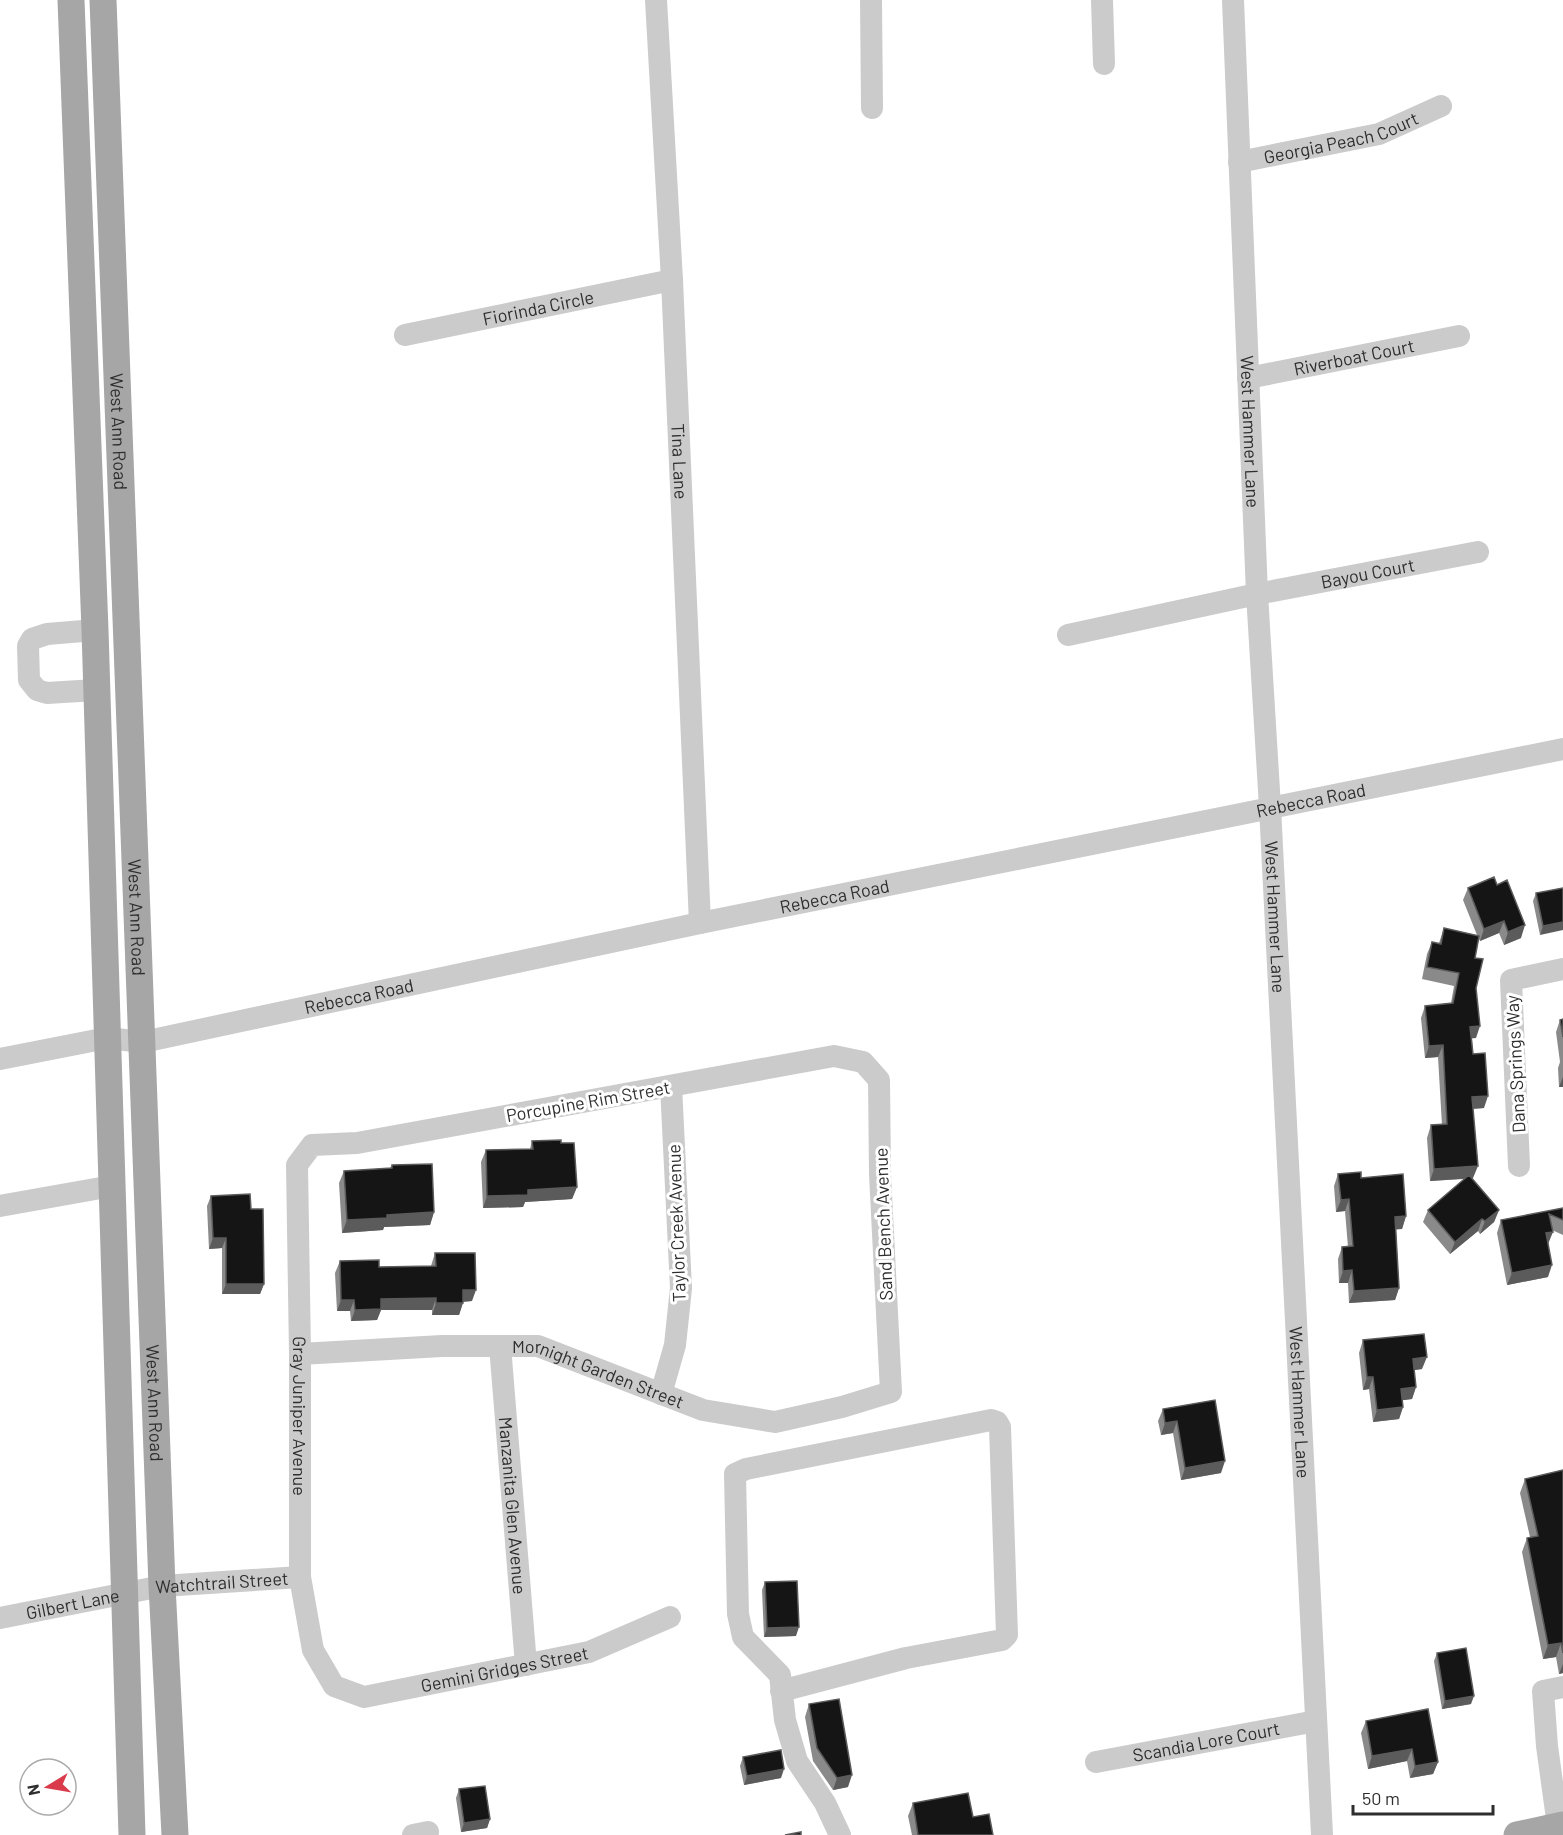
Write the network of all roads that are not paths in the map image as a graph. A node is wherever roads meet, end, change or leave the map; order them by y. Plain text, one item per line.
1 (71, 0) edge
2 (103, 0) edge
3 (656, 0) edge
4 (871, 0) edge
5 (1102, 0) edge
6 (1233, 0) edge
7 (1104, 64) dead end
8 (1441, 106) dead end
9 (872, 108) dead end
10 (1239, 162) junction
11 (672, 280) junction
12 (405, 334) dead end
13 (1460, 336) dead end
14 (1248, 378) junction
15 (123, 524) junction
16 (91, 528) junction
17 (1478, 552) dead end
18 (1257, 594) junction
19 (94, 630) junction
20 (1068, 635) dead end
21 (96, 690) junction
22 (1563, 749) edge
23 (1270, 807) junction
24 (700, 923) junction
25 (1563, 969) edge
26 (107, 1038) junction
27 (143, 1042) junction
28 (0, 1059) edge
29 (863, 1062) joint
30 (671, 1086) junction
31 (312, 1145) joint
32 (1519, 1166) dead end
33 (112, 1186) junction
34 (0, 1206) edge
35 (500, 1346) junction
36 (300, 1354) junction
37 (891, 1392) joint
38 (661, 1394) junction
39 (300, 1577) junction
40 (144, 1590) junction
41 (670, 1617) dead end
42 (0, 1618) edge
43 (526, 1665) junction
44 (334, 1686) joint
45 (1563, 1688) edge
46 (782, 1691) junction
47 (1316, 1721) junction
48 (1555, 1744) edge
49 (1096, 1762) dead end
50 (1561, 1826) edge
51 (132, 1835) edge
52 (175, 1835) edge
53 (840, 1835) edge
54 (1322, 1835) edge
55 (1517, 1835) edge

1 - 16 main road, West Ann Road
2 - 15 main road, West Ann Road
3 - 11 street, Tina Lane
4 - 9 street
5 - 7 street
6 - 10 street, West Hammer Lane
8 - 10 street, Georgia Peach Court
10 - 14 street, West Hammer Lane
11 - 12 street, Fiorinda Circle
11 - 24 street, Tina Lane
13 - 14 street, Riverboat Court
14 - 18 street, West Hammer Lane
15 - 16 main road
15 - 27 main road, West Ann Road
16 - 19 main road, West Ann Road
17 - 18 street, Bayou Court
18 - 20 street, Bayou Court
18 - 23 street, West Hammer Lane
19 - 21 main road, West Ann Road
19 - 21 street
21 - 26 main road, West Ann Road
22 - 23 street, Rebecca Road
23 - 24 street, Rebecca Road
23 - 47 street, West Hammer Lane
24 - 27 street, Rebecca Road
25 - 32 street, Dana Springs Way
26 - 27 street, Rebecca Road
26 - 28 street, Rebecca Road
26 - 33 main road, West Ann Road
27 - 40 main road, West Ann Road
29 - 30 street, Porcupine Rim Street
29 - 37 street, Sand Bench Avenue
30 - 31 street, Porcupine Rim Street
30 - 38 street, Taylor Creek Avenue
31 - 36 street, Gray Juniper Avenue
33 - 34 street
33 - 40 main road, West Ann Road
35 - 36 street, Mornight Garden Street
35 - 38 street, Mornight Garden Street
35 - 43 street, Manzanita Glen Avenue
36 - 39 street, Gray Juniper Avenue
37 - 38 street, Mornight Garden Street
39 - 40 street, Watchtrail Street
39 - 44 street, Gray Juniper Avenue
40 - 42 street, Gilbert Lane
40 - 51 main road, West Ann Road
40 - 52 main road, West Ann Road
41 - 43 street, Gemini Gridges Street
43 - 44 street, Gemini Gridges Street
45 - 48 street
46 - 46 street
46 - 53 street
47 - 49 street, Scandia Lore Court
47 - 54 street, West Hammer Lane
48 - 50 street
50 - 55 main road

